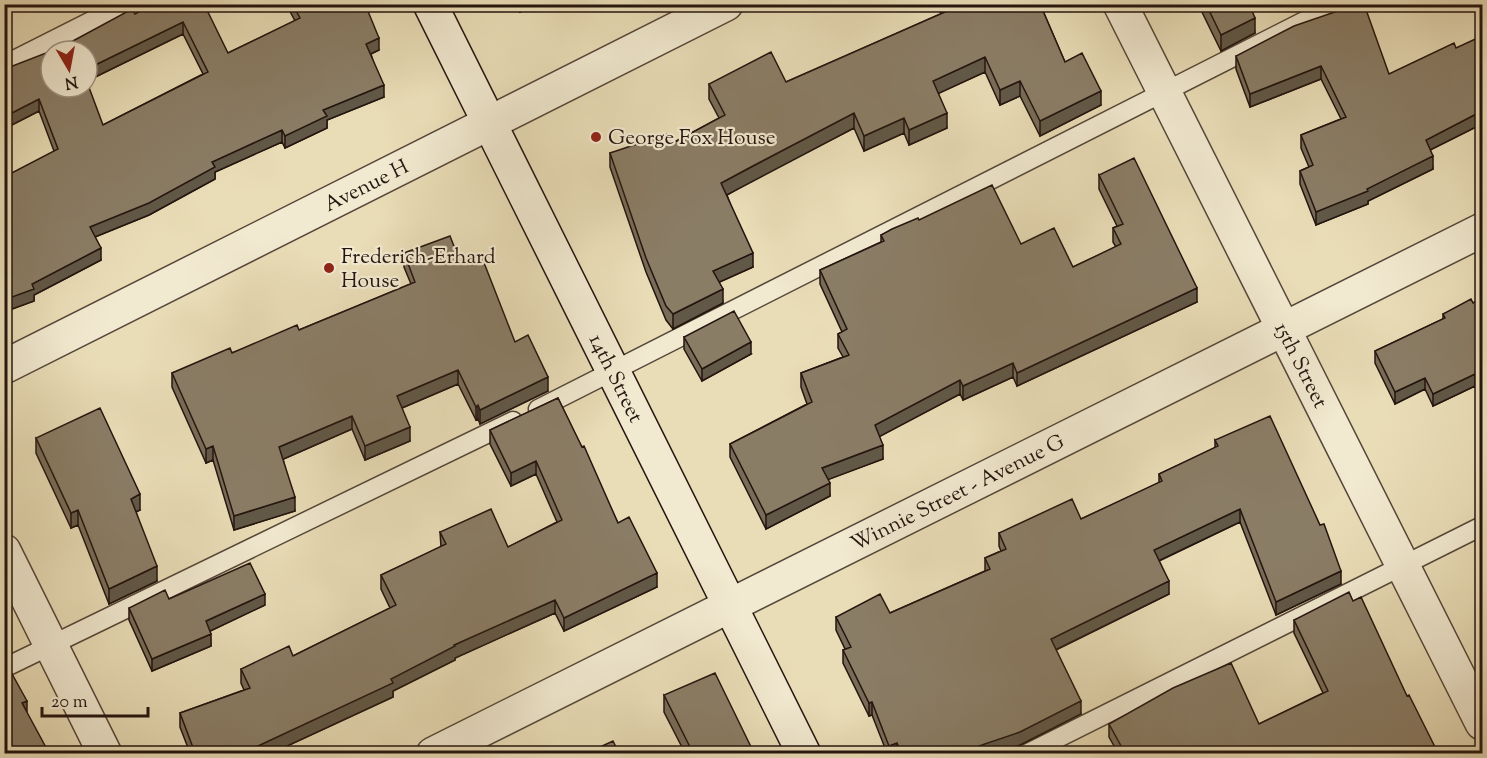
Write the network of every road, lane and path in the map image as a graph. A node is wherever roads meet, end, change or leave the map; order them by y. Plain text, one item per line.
1 (125, 4) edge
2 (430, 4) edge
3 (726, 4) edge
4 (1120, 4) edge
5 (1338, 4) edge
6 (4, 65) edge
7 (1165, 93) junction
8 (489, 123) junction
9 (1482, 230) edge
10 (1285, 328) junction
11 (4, 367) edge
12 (614, 372) junction
13 (1482, 526) edge
14 (4, 551) edge
15 (1403, 565) junction
16 (730, 605) junction
17 (51, 645) junction
18 (4, 668) edge
19 (1482, 723) edge
20 (105, 753) edge
21 (433, 753) edge
22 (804, 753) edge
23 (1026, 753) edge

1 - 6 lane
2 - 8 street, 14th Street
3 - 8 street, Avenue H
4 - 7 street, 15th Street
5 - 7 lane
7 - 10 street, 15th Street
7 - 12 lane
8 - 11 street, Avenue H
8 - 12 street, 14th Street
9 - 10 street, Winnie Street - Avenue G
10 - 15 street, 15th Street
10 - 16 street, Winnie Street - Avenue G
12 - 16 street, 14th Street
12 - 17 lane
13 - 15 lane
14 - 17 street
15 - 19 street, 15th Street
15 - 23 lane
16 - 21 street, Winnie Street - Avenue G
16 - 22 street, 14th Street
17 - 18 lane
17 - 20 street

